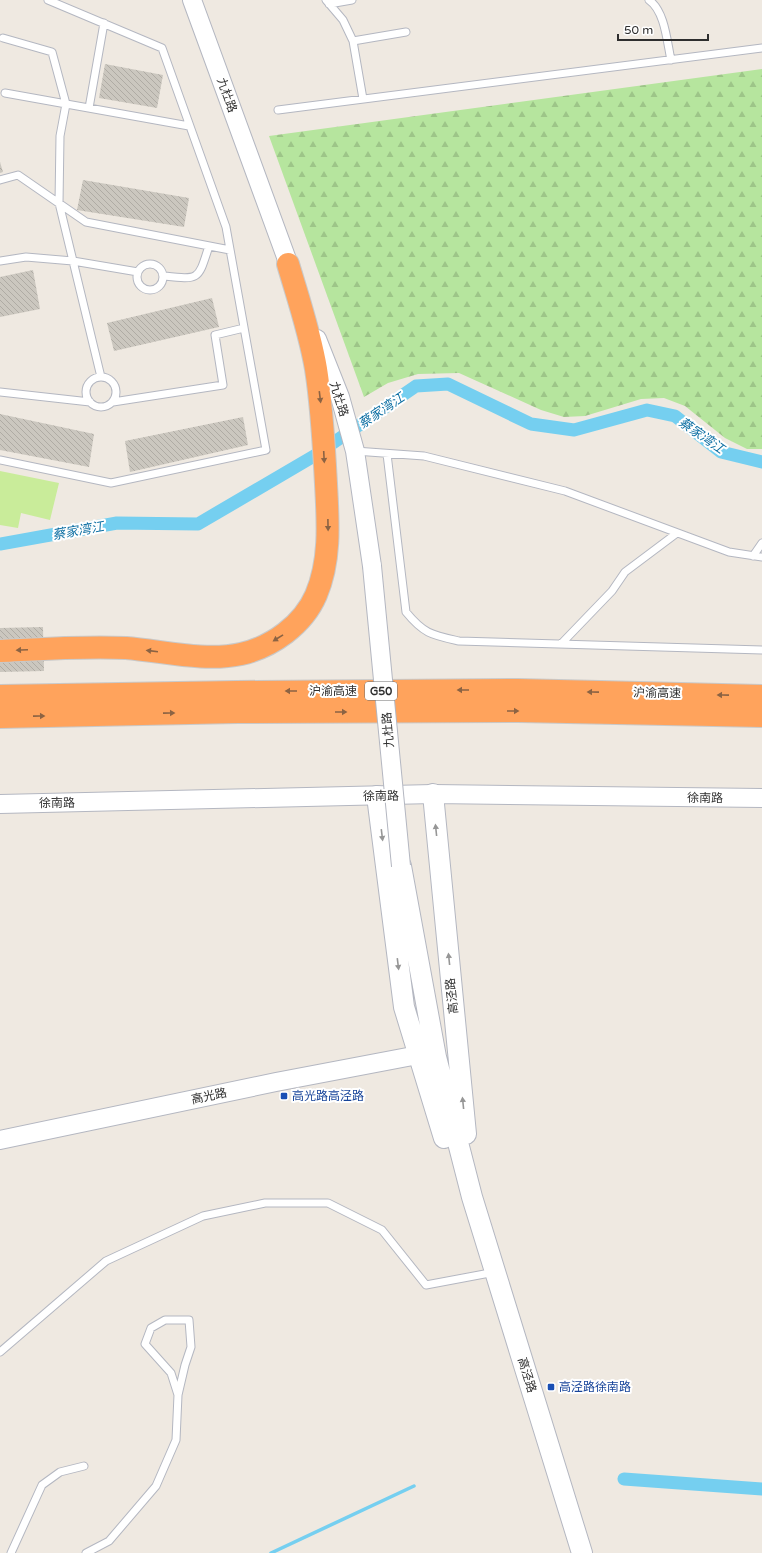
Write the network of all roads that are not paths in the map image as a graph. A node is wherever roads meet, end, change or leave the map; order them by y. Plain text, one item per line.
1 (48, 0) edge
2 (192, 0) edge
3 (352, 0) edge
4 (649, 0) edge
5 (328, 2) edge
6 (104, 24) junction
7 (406, 32) dead end
8 (2, 38) dead end
9 (353, 41) junction
10 (762, 48) edge
11 (671, 60) junction
12 (5, 93) dead end
13 (363, 99) junction
14 (66, 104) junction
15 (89, 108) junction
16 (278, 110) dead end
17 (189, 126) junction
18 (0, 180) edge
19 (59, 203) junction
20 (209, 246) junction
21 (230, 250) junction
22 (73, 260) junction
23 (0, 261) edge
24 (288, 264) junction
25 (138, 272) junction
26 (164, 276) junction
27 (244, 328) junction
28 (101, 377) junction
29 (0, 392) edge
30 (90, 402) junction
31 (113, 402) junction
32 (355, 451) junction
33 (387, 454) junction
34 (0, 460) edge
35 (677, 533) junction
36 (762, 543) edge
37 (753, 556) junction
38 (762, 558) edge
39 (561, 644) junction
40 (762, 650) edge
41 (0, 651) edge
42 (0, 696) edge
43 (762, 696) edge
44 (757, 716) edge
45 (0, 717) edge
46 (433, 794) junction
47 (377, 796) junction
48 (762, 798) edge
49 (0, 804) edge
50 (401, 866) joint
51 (418, 1055) junction
52 (0, 1140) edge
53 (472, 1197) junction
54 (495, 1272) junction
55 (0, 1352) edge
56 (178, 1395) junction
57 (84, 1466) dead end
58 (11, 1553) edge
59 (86, 1553) edge
60 (582, 1553) edge

1 - 6 lane
2 - 24 street, 九杜路
3 - 5 lane
4 - 11 lane
5 - 9 lane
6 - 15 lane
6 - 17 lane
7 - 9 lane
8 - 14 lane
9 - 13 lane
10 - 11 lane
11 - 13 lane
12 - 14 lane
13 - 16 lane
14 - 15 lane
14 - 19 lane
15 - 17 lane
17 - 21 lane
18 - 19 lane
19 - 20 lane
19 - 22 lane
20 - 21 lane
20 - 26 lane
21 - 27 lane
22 - 23 lane
22 - 25 lane
22 - 28 lane
24 - 32 street, 九杜路
24 -> 41 highway
25 - 26 lane
25 - 26 lane
27 - 31 lane
27 - 34 lane
28 - 30 lane
28 - 31 lane
29 - 30 lane
30 - 31 lane
32 - 33 lane
32 - 50 street, 九杜路, bridge
33 - 35 lane
33 - 39 lane
35 - 37 lane
35 - 39 lane
36 - 37 lane
37 - 38 lane
39 - 40 lane
43 -> 42 highway, 沪渝高速 / G50
45 -> 44 highway, 沪渝高速 / G50
46 - 47 street, 徐南路
46 - 48 street, 徐南路
53 -> 46 main road, 高泾路
47 - 49 street, 徐南路
47 -> 51 main road, 高泾路
50 - 53 main road, 高泾路
51 - 52 street, 高光路
51 - 53 main road, 高泾路
53 - 54 main road, 高泾路
54 - 55 lane
54 - 60 main road, 高泾路
56 - 56 lane
56 - 59 lane
57 - 58 lane

